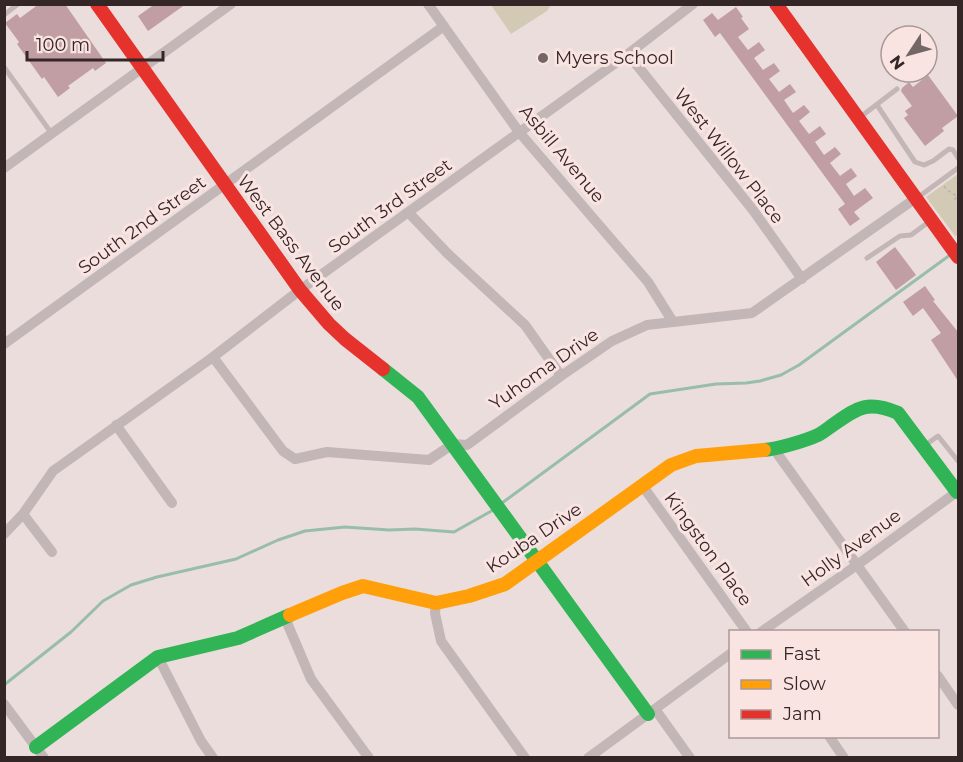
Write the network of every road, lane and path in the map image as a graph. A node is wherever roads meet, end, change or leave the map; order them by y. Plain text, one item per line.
1 (18, 4) edge
2 (97, 4) edge
3 (428, 4) edge
4 (693, 4) edge
5 (776, 4) edge
6 (225, 6) edge
7 (4, 15) edge
8 (444, 26) junction
9 (628, 54) junction
10 (4, 67) edge
11 (142, 69) junction
12 (897, 89) dead end
13 (877, 105) junction
14 (858, 119) junction
15 (519, 132) junction
16 (52, 134) junction
17 (958, 158) edge
18 (4, 168) edge
19 (958, 168) edge
20 (224, 185) junction
21 (944, 186) dead end
22 (916, 198) junction
23 (954, 200) dead end
24 (409, 213) junction
25 (932, 220) junction
26 (958, 257) edge
27 (867, 258) dead end
28 (801, 279) junction
29 (300, 291) junction
30 (673, 322) junction
31 (4, 344) edge
32 (213, 357) junction
33 (561, 376) junction
34 (116, 425) junction
35 (453, 444) junction
36 (923, 446) junction
37 (774, 449) junction
38 (958, 460) edge
39 (642, 485) junction
40 (958, 491) edge
41 (172, 503) dead end
42 (23, 514) junction
43 (4, 534) edge
44 (52, 552) dead end
45 (537, 561) junction
46 (857, 565) junction
47 (436, 603) junction
48 (285, 618) junction
49 (746, 630) edge
50 (764, 630) edge
51 (904, 630) edge
52 (729, 655) edge
53 (158, 657) junction
54 (939, 677) edge
55 (4, 704) edge
56 (958, 705) edge
57 (652, 711) junction
58 (830, 738) edge
59 (40, 752) edge
60 (213, 758) edge
61 (369, 758) edge
62 (525, 758) edge
63 (588, 758) edge
64 (690, 758) edge
65 (844, 758) edge

1 - 7 lane
2 - 11 street, West Bass Avenue
3 - 8 street, Asbill Avenue
4 - 9 street, South 3rd Street
5 - 14 street
6 - 11 street
8 - 15 street, Asbill Avenue
8 - 20 street, South 2nd Street
9 - 15 street, South 3rd Street
9 - 28 street, West Willow Place
10 - 16 lane
11 - 16 street
11 - 20 street, West Bass Avenue
12 - 13 lane
13 - 14 lane
13 - 17 lane
14 - 22 street
15 - 24 street, South 3rd Street
15 - 30 street, Asbill Avenue
16 - 18 street
19 - 22 lane
20 - 29 street, West Bass Avenue
20 - 31 street, South 2nd Street
21 - 23 path
22 - 25 street
22 - 28 street, Yuhoma Drive
24 - 29 street, South 3rd Street
24 - 33 street
25 - 26 street
25 - 27 lane
28 - 30 street, Yuhoma Drive
29 - 32 street, South 3rd Street
29 - 35 street, West Bass Avenue
30 - 33 street, Yuhoma Drive
32 - 34 street, South 3rd Street
32 - 35 street, Yuhoma Drive
33 - 35 street, Yuhoma Drive
34 - 41 street
34 - 42 street, South 3rd Street
35 - 45 street, West Bass Avenue
36 - 37 street, Kouba Drive
36 - 38 lane
36 - 40 street, Kouba Drive
37 - 39 street, Kouba Drive
37 - 46 street
39 - 45 street, Kouba Drive
39 - 49 street, Kingston Place
40 - 46 street, Holly Avenue
42 - 43 street, South 3rd Street
42 - 44 street
45 - 47 street, Kouba Drive
45 - 57 street, West Bass Avenue
46 - 50 street, Holly Avenue
46 - 51 street
47 - 48 street, Kouba Drive
47 - 62 street
48 - 53 street, Kouba Drive
48 - 61 street
52 - 57 street
53 - 59 street, Kouba Drive
53 - 60 street
54 - 56 street
55 - 59 street
57 - 63 street
57 - 64 street
58 - 65 street

